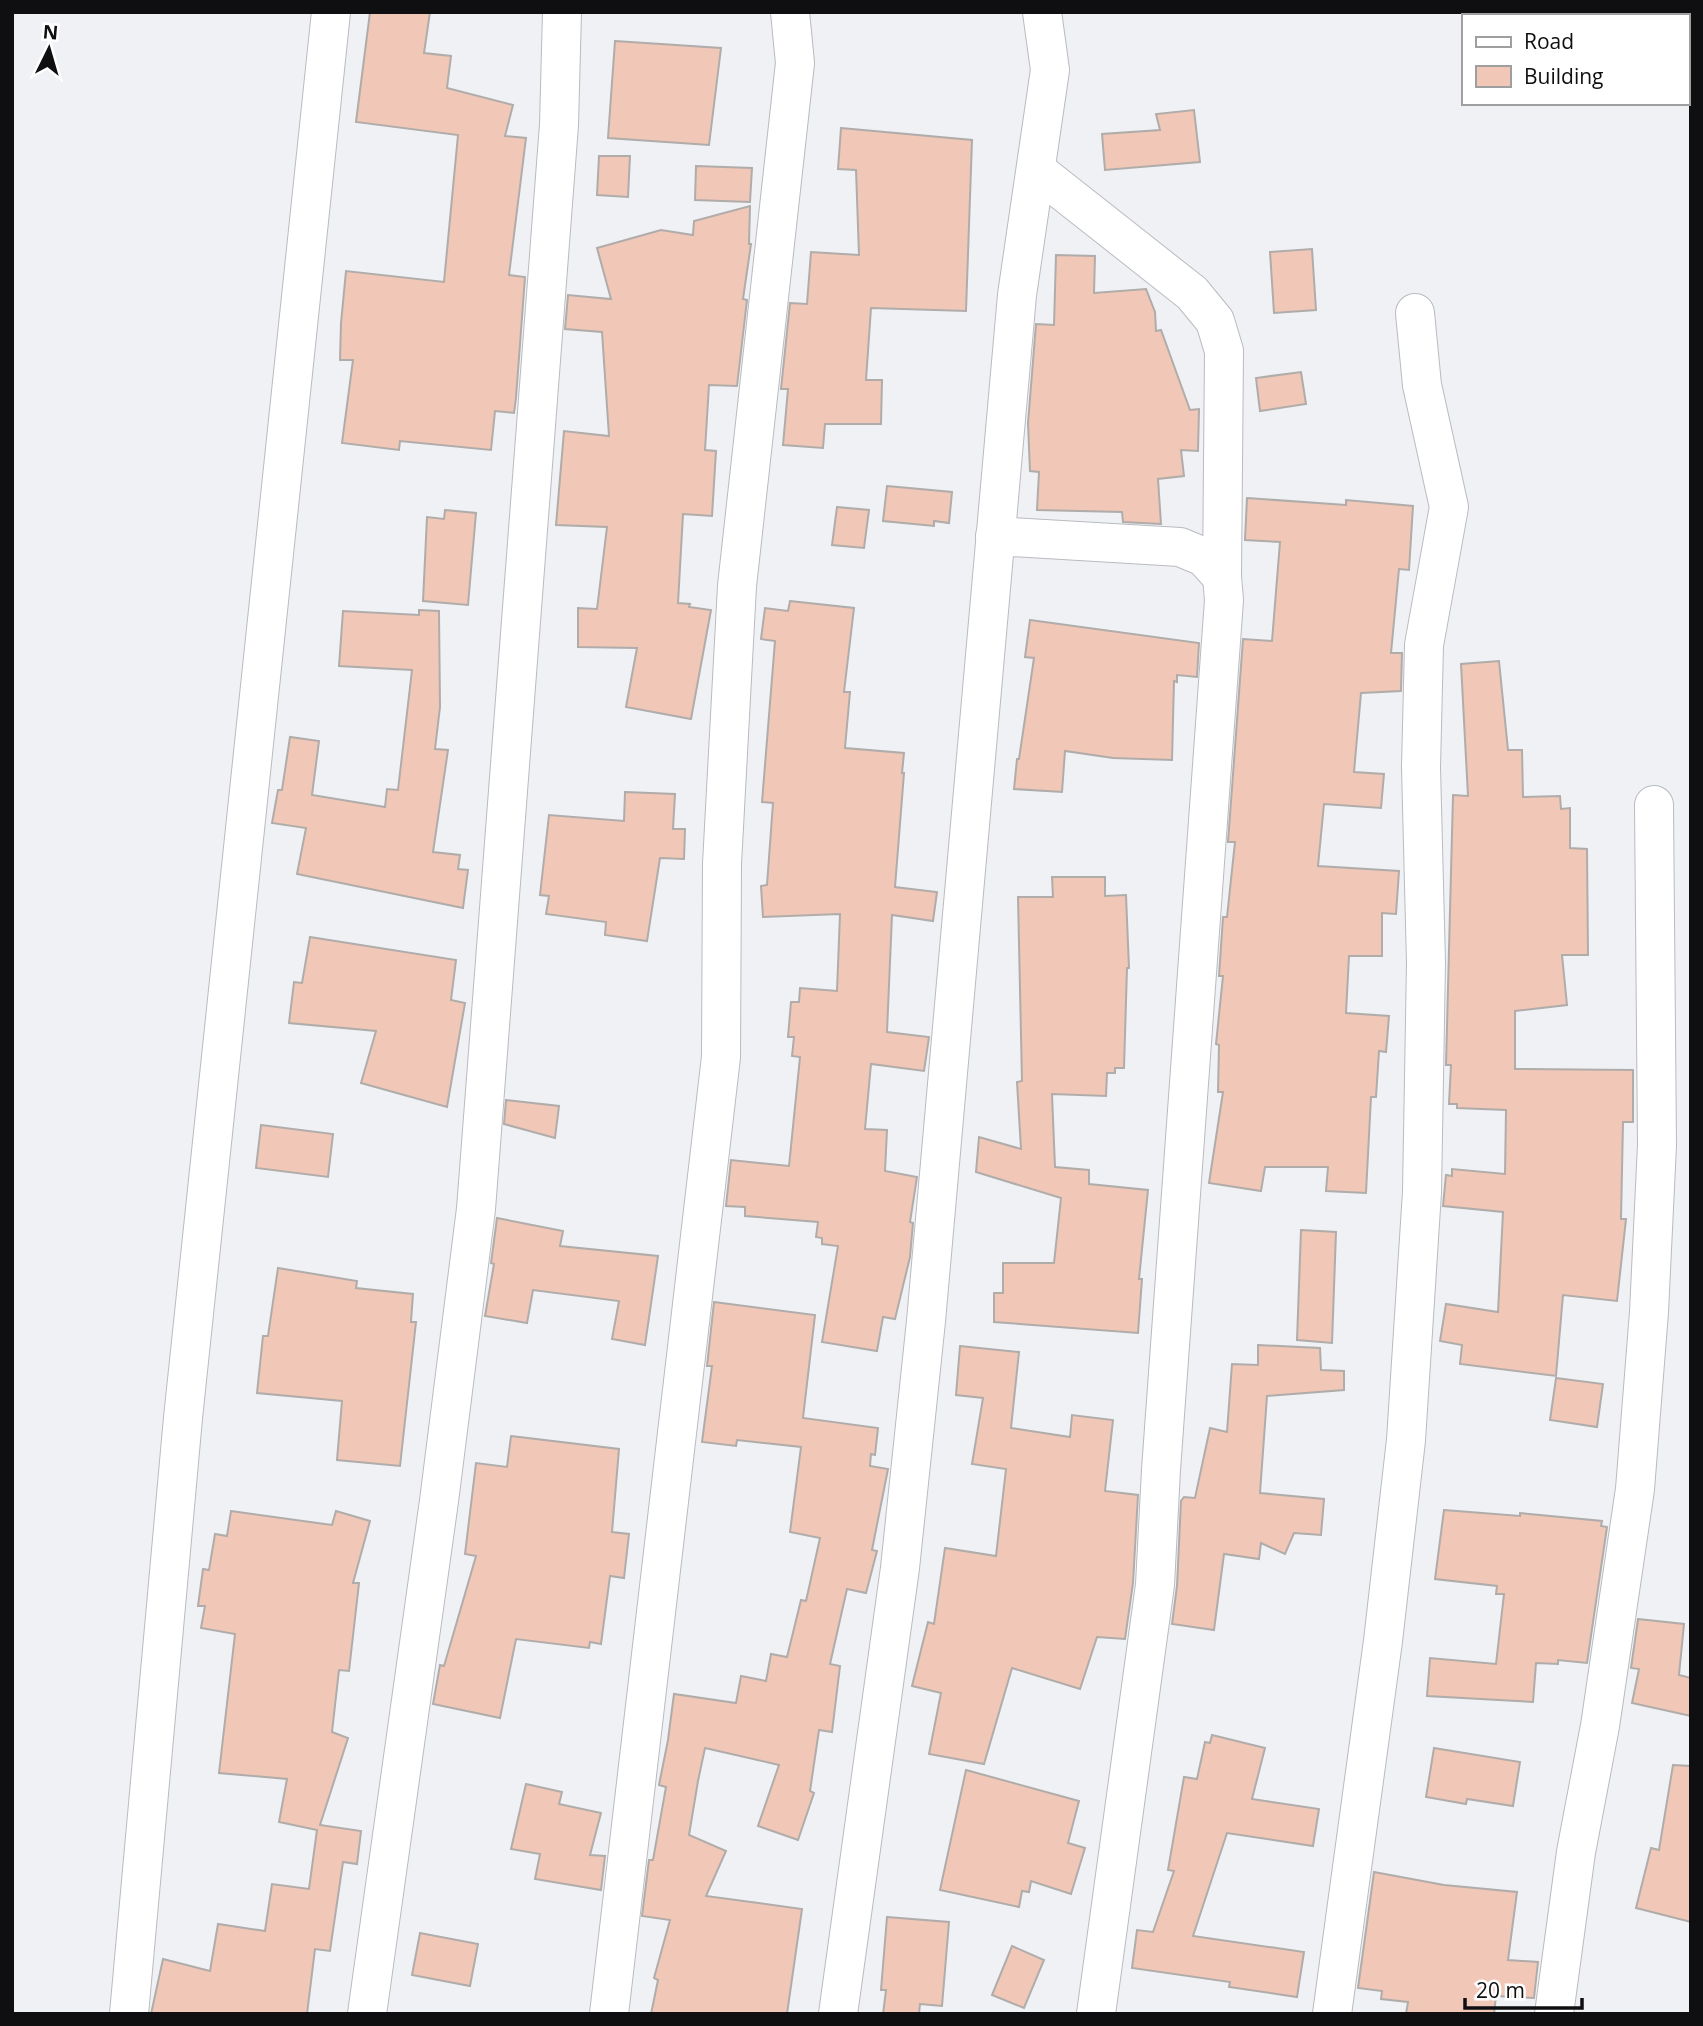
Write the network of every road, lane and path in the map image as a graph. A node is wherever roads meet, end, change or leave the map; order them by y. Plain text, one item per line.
1 (331, 12) edge
2 (562, 12) edge
3 (790, 12) edge
4 (1042, 12) edge
5 (1037, 170) junction
6 (1415, 313) dead end
7 (996, 536) junction
8 (1222, 577) junction
9 (1654, 805) dead end
10 (129, 2014) edge
11 (367, 2014) edge
12 (609, 2014) edge
13 (838, 2014) edge
14 (1096, 2014) edge
15 (1332, 2014) edge
16 (1554, 2014) edge

1 - 10 street
2 - 11 street
3 - 12 street
4 - 5 street
5 - 7 street
5 - 8 street
6 - 15 street
7 - 8 street
7 - 13 street
8 - 14 street
9 - 16 street

